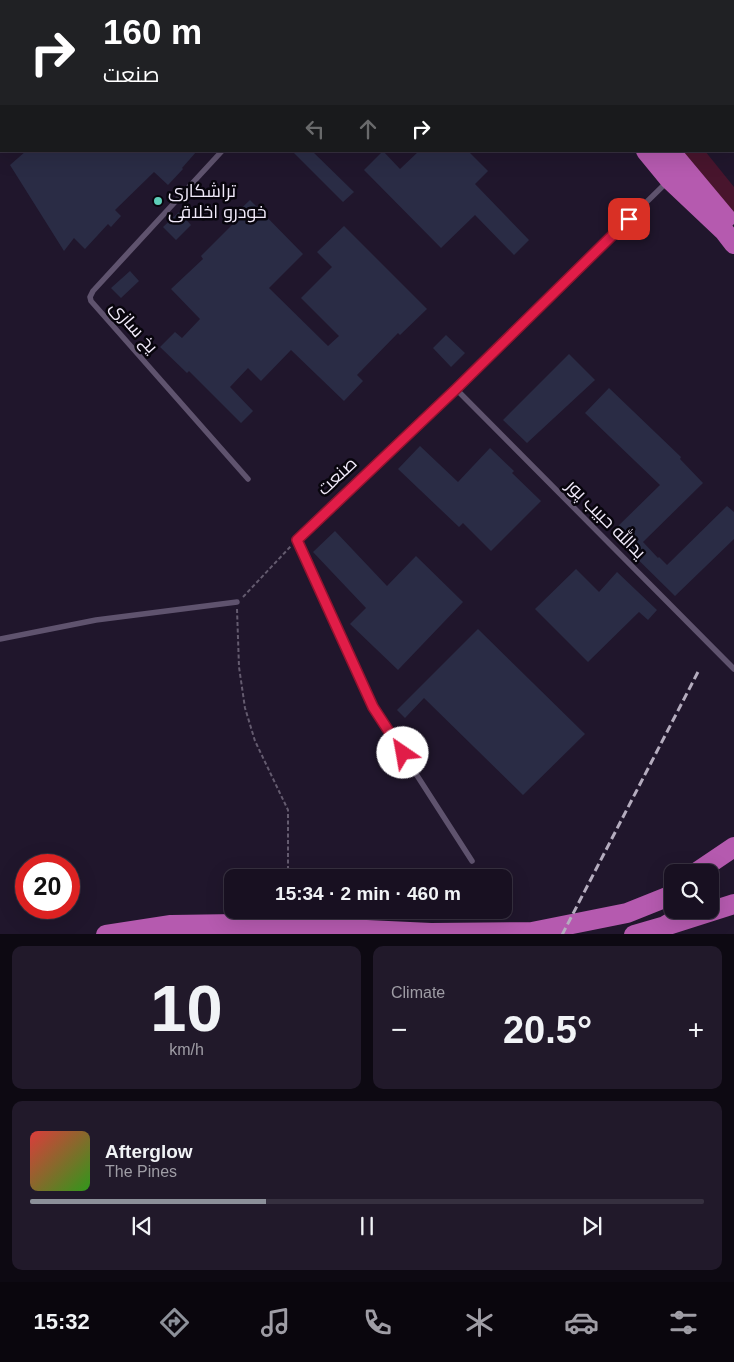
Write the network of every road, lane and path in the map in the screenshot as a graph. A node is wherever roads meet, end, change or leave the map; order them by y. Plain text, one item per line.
1 (221, 152) edge
2 (647, 152) edge
3 (671, 152) edge
4 (669, 180) junction
5 (730, 234) edge
6 (734, 248) edge
7 (456, 389) junction
8 (248, 479) dead end
9 (297, 540) junction
10 (237, 602) junction
11 (0, 638) edge
12 (734, 669) edge
13 (734, 847) edge
14 (472, 861) dead end
15 (734, 863) edge
16 (709, 864) edge
17 (288, 869) edge
18 (719, 872) edge
19 (734, 891) edge
20 (664, 892) edge
21 (664, 898) edge
22 (719, 899) edge
23 (734, 904) edge
24 (627, 913) junction
25 (289, 919) edge
26 (679, 919) edge
27 (665, 926) junction
28 (106, 934) edge
29 (289, 934) edge
30 (634, 934) edge

1 - 8 lane, یخ سازی
2 - 4 highway
3 - 5 highway
4 - 5 highway
4 - 7 lane, صنعت
5 - 6 highway
7 - 9 lane, صنعت
7 - 12 lane, یدالله حبیب پور
9 - 10 path
9 - 14 lane
10 - 11 lane
10 - 17 path
13 - 16 highway
15 - 18 highway
19 - 22 highway
20 - 24 highway
21 - 24 highway
23 - 27 highway
24 - 28 highway
25 - 29 street
26 - 27 highway
27 - 30 highway

